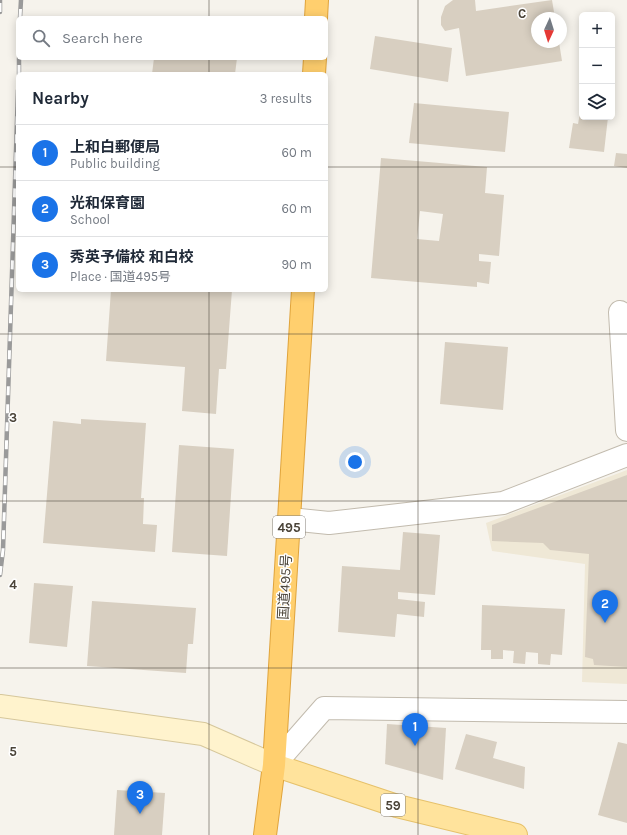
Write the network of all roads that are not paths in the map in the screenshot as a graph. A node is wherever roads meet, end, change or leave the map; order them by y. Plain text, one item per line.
1 (317, 0) edge
2 (316, 16) edge
3 (314, 60) edge
4 (314, 72) edge
5 (303, 292) edge
6 (620, 312) dead end
7 (627, 430) edge
8 (627, 455) edge
9 (290, 519) junction
10 (0, 706) edge
11 (627, 712) edge
12 (274, 765) junction
13 (265, 835) edge
14 (516, 835) edge

1 - 2 highway
3 - 4 highway
5 - 9 highway, 国道495号 / 495
6 - 7 street
8 - 9 street
9 - 12 highway, 国道495号 / 495
10 - 12 street
11 - 12 street
12 - 13 highway, 国道495号 / 495
12 - 14 main road, 59

